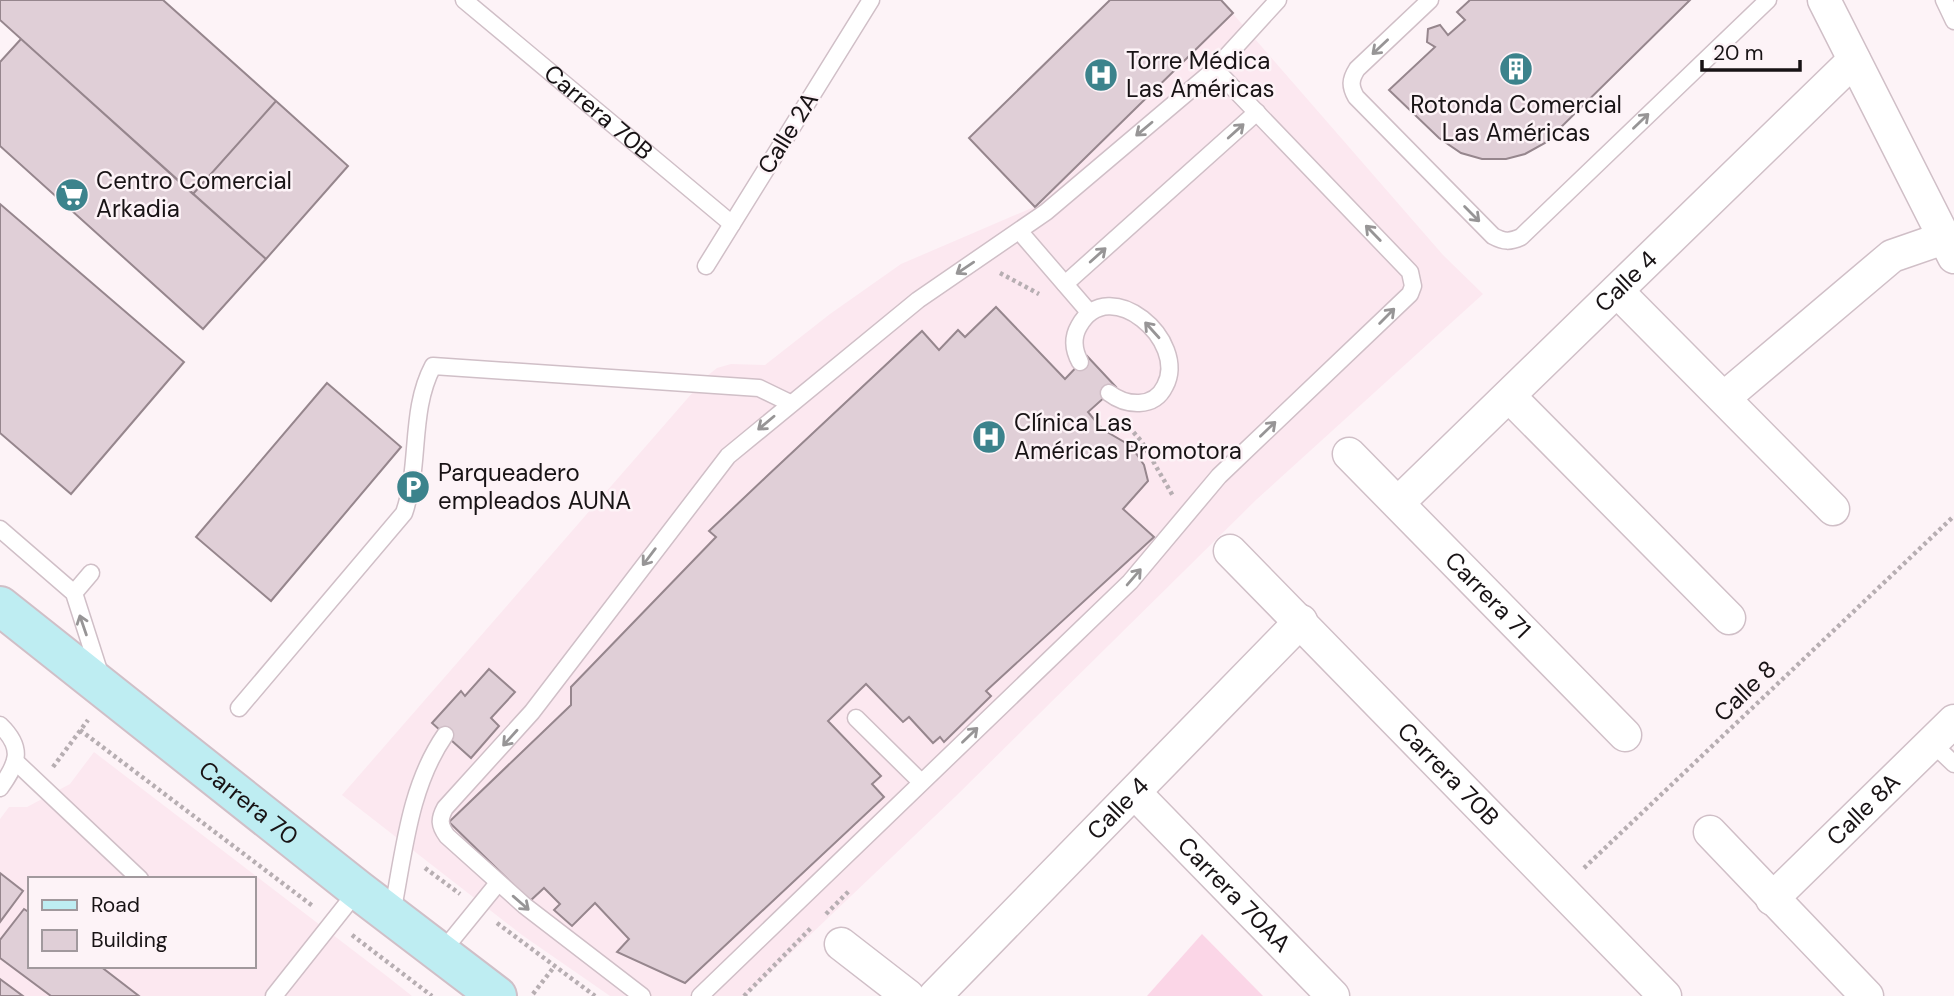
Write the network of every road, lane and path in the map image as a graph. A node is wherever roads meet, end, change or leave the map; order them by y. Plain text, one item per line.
1 (464, 0) edge
2 (871, 0) edge
3 (1278, 0) edge
4 (1430, 0) edge
5 (1768, 0) edge
6 (1825, 0) edge
7 (1944, 0) edge
8 (1954, 21) edge
9 (1854, 60) junction
10 (1215, 69) junction
11 (1257, 112) junction
12 (732, 224) junction
13 (1020, 232) junction
14 (1949, 248) edge
15 (706, 266) dead end
16 (1065, 284) junction
17 (1616, 291) junction
18 (1089, 312) junction
19 (1080, 362) dead end
20 (1109, 393) dead end
21 (1509, 396) junction
22 (1724, 398) junction
23 (790, 403) junction
24 (1126, 424) dead end
25 (1349, 454) dead end
26 (1398, 503) junction
27 (1833, 509) dead end
28 (1189, 510) junction
29 (1954, 516) edge
30 (0, 529) edge
31 (1230, 551) dead end
32 (91, 573) dead end
33 (74, 593) junction
34 (0, 606) edge
35 (1729, 618) dead end
36 (1301, 621) junction
37 (106, 689) junction
38 (239, 709) dead end
39 (856, 718) dead end
40 (1954, 721) edge
41 (0, 725) edge
42 (80, 730) dead end
43 (445, 735) dead end
44 (1625, 735) dead end
45 (1931, 742) junction
46 (15, 761) junction
47 (1954, 764) edge
48 (921, 782) junction
49 (0, 788) edge
50 (1135, 793) junction
51 (1710, 832) dead end
52 (138, 877) edge
53 (498, 883) junction
54 (358, 890) junction
55 (1560, 891) junction
56 (1773, 899) junction
57 (392, 916) junction
58 (332, 921) junction
59 (841, 944) dead end
60 (442, 953) junction
61 (554, 967) dead end
62 (274, 996) edge
63 (432, 996) edge
64 (497, 996) edge
65 (531, 996) edge
66 (642, 996) edge
67 (700, 996) edge
68 (908, 996) edge
69 (935, 996) edge
70 (1333, 996) edge
71 (1665, 996) edge
72 (1867, 996) edge

1 - 12 lane, Carrera 70B
2 - 12 lane, Calle 2A
3 - 10 lane
4 -> 5 lane
6 - 9 street
7 - 8 lane
9 - 14 street
9 - 17 street, Calle 4
10 - 11 lane
10 -> 13 lane
16 -> 11 lane
28 -> 11 lane
12 - 15 lane, Calle 2A
13 - 16 lane
13 -> 23 lane
14 - 22 street
16 - 18 lane
17 - 21 street, Calle 4
17 - 22 street
18 - 19 lane
20 -> 18 lane
21 - 26 street, Calle 4
21 - 35 street
22 - 27 street
23 - 38 lane
23 -> 53 lane
24 - 28 path
25 - 26 street, Carrera 71
26 - 44 street, Carrera 71
48 -> 28 lane
29 - 55 path, Calle 8
30 - 33 lane
31 - 36 street, Carrera 70B
32 - 33 lane
37 -> 33 lane
34 - 37 main road, Carrera 70
36 - 50 street, Calle 4
36 - 55 street, Carrera 70B
37 - 54 main road, Carrera 70
39 - 48 lane
40 - 45 street, Calle 8A
41 - 46 lane
42 - 58 path
43 - 57 lane
45 - 47 lane
45 - 56 street, Calle 8A
46 - 49 lane
46 - 52 lane
48 - 67 lane
50 - 69 street, Calle 4
50 - 70 street, Carrera 70AA
51 - 56 street
53 - 60 lane
53 -> 66 lane
54 - 57 main road, Carrera 70
54 - 58 lane
55 - 71 street, Carrera 70B
56 - 72 street
57 - 60 main road, Carrera 70
58 - 62 lane
58 - 63 path
59 - 68 street
60 - 64 main road, Carrera 70
61 - 65 path

